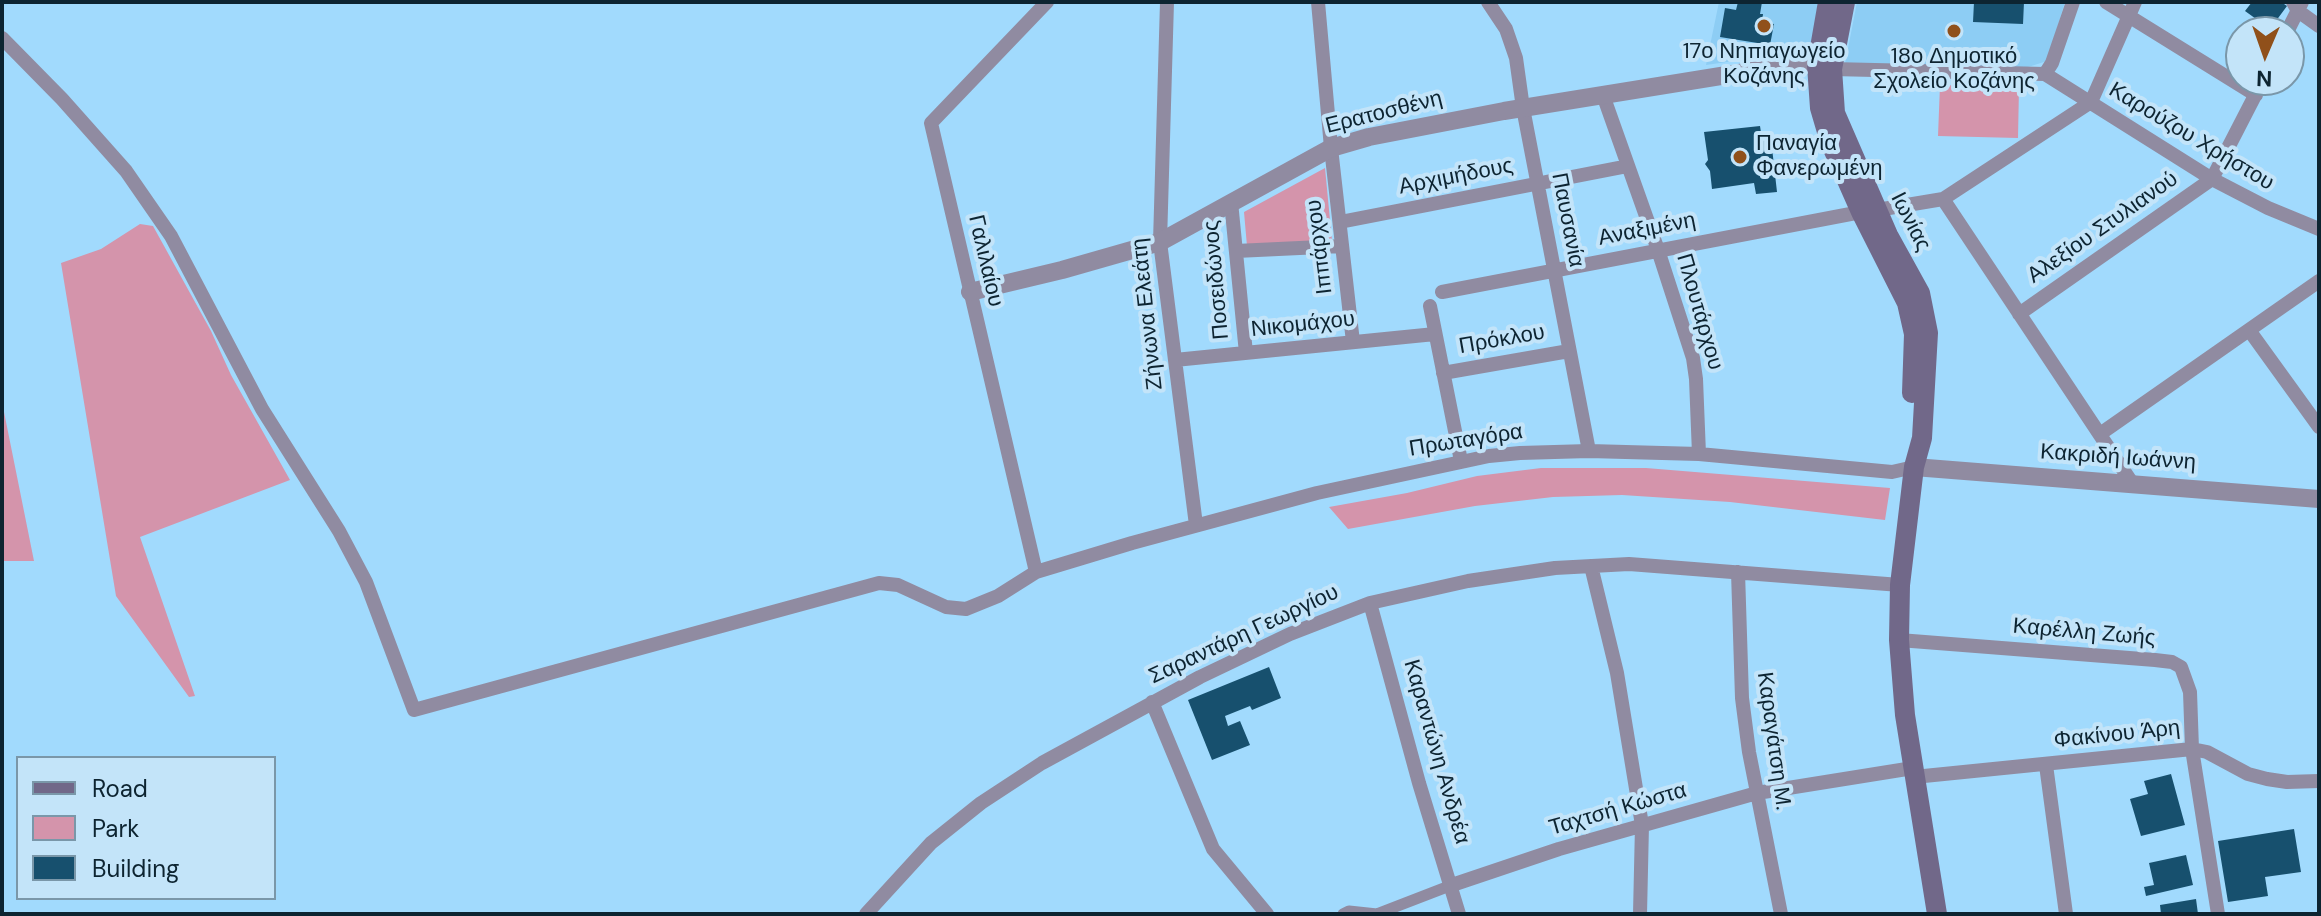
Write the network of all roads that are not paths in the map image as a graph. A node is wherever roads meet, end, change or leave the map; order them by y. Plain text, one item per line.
1 (1047, 2) edge
2 (1318, 2) edge
3 (1488, 2) edge
4 (1828, 2) edge
5 (1845, 2) edge
6 (2073, 2) edge
7 (2106, 2) edge
8 (1171, 4) edge
9 (2298, 5) edge
10 (2133, 9) edge
11 (2319, 26) edge
12 (2, 38) edge
13 (1825, 67) junction
14 (2225, 73) edge
15 (2045, 74) junction
16 (1603, 95) junction
17 (2255, 96) edge
18 (2091, 102) junction
19 (1523, 108) junction
20 (1331, 148) junction
21 (1628, 166) junction
22 (2212, 179) junction
23 (1537, 184) junction
24 (1943, 199) junction
25 (1231, 202) junction
26 (1869, 211) junction
27 (1340, 222) junction
28 (2319, 229) edge
29 (1160, 242) junction
30 (1342, 246) junction
31 (1658, 250) junction
32 (1236, 251) junction
33 (1554, 270) junction
34 (2319, 281) edge
35 (970, 292) junction
36 (1442, 292) dead end
37 (1430, 306) dead end
38 (2019, 314) junction
39 (2249, 330) junction
40 (1435, 334) junction
41 (1353, 342) junction
42 (1569, 351) junction
43 (1246, 353) junction
44 (1175, 360) junction
45 (1443, 373) junction
46 (2319, 427) edge
47 (2100, 434) junction
48 (1589, 451) junction
49 (1699, 454) junction
50 (1461, 461) junction
51 (1914, 467) junction
52 (2132, 483) junction
53 (2319, 499) edge
54 (1196, 525) junction
55 (1591, 566) junction
56 (1036, 572) junction
57 (1738, 572) junction
58 (1901, 579) junction
59 (1370, 603) junction
60 (1899, 640) junction
61 (1152, 702) junction
62 (2192, 749) junction
63 (2046, 765) junction
64 (1913, 773) junction
65 (2319, 781) edge
66 (1757, 793) junction
67 (1642, 825) junction
68 (1452, 885) junction
69 (866, 914) edge
70 (1267, 914) edge
71 (1343, 914) edge
72 (1459, 914) edge
73 (1640, 914) edge
74 (1781, 914) edge
75 (1937, 914) edge
76 (2066, 914) edge
77 (2218, 914) edge

1 - 35 street, Γαλιλαίου
2 - 20 street, Ιππάρχου
3 - 19 street, Παυσανία
4 - 13 main road, Ιωνίας
5 - 13 main road, Ιωνίας
6 - 15 street
7 - 10 street
8 - 29 street, Ζήνωνα Ελεάτη
9 - 11 street
10 - 14 street
10 - 18 street
12 - 56 street, Πρωταγόρα
13 - 15 street
13 - 16 street, Ερατοσθένη
13 - 26 main road, Ιωνίας
15 - 18 street, Καρούζου Χρήστου
16 - 19 street, Ερατοσθένη
16 - 21 street, Πλουτάρχου
17 - 22 street
18 - 22 street, Καρούζου Χρήστου
18 - 24 street
19 - 20 street, Ερατοσθένη
19 - 23 street, Παυσανία
20 - 25 street, Ερατοσθένη
20 - 27 street, Ιππάρχου
21 - 23 street, Αρχιμήδους
21 - 31 street, Πλουτάρχου
22 - 28 street, Καρούζου Χρήστου
22 - 38 street, Αλεξίου Στυλιανού
23 - 27 street, Αρχιμήδους
23 - 33 street, Παυσανία
24 - 26 street, Αναξιμένη
24 - 38 street
25 - 29 street, Ερατοσθένη
25 - 32 street, Ποσειδώνος
26 - 31 street, Αναξιμένη
26 - 51 main road, Ιωνίας
27 - 30 street, Ιππάρχου
29 - 35 street, Ερατοσθένη
29 - 44 street, Ζήνωνα Ελεάτη
30 - 32 street
30 - 41 street, Ιππάρχου
31 - 33 street, Αναξιμένη
31 - 49 street, Πλουτάρχου
32 - 43 street, Ποσειδώνος
33 - 36 street, Αναξιμένη
33 - 42 street, Παυσανία
34 - 39 street
35 - 56 street, Γαλιλαίου
37 - 40 street
38 - 47 street
39 - 46 street
39 - 47 street
40 - 41 street, Νικομάχου
40 - 45 street
41 - 43 street, Νικομάχου
42 - 45 street, Πρόκλου
42 - 48 street, Παυσανία
43 - 44 street, Νικομάχου
44 - 54 street, Ζήνωνα Ελεάτη
45 - 50 street
47 - 52 street
48 - 49 street, Πρωταγόρα
48 - 50 street, Πρωταγόρα
49 - 51 street, Πρωταγόρα
50 - 54 street, Πρωταγόρα
51 - 52 street, Κακριδή Ιωάννη
51 - 58 main road, Ιωνίας
52 - 53 street, Κακριδή Ιωάννη
54 - 56 street, Πρωταγόρα
55 - 57 street, Σαραντάρη Γεωργίου
55 - 59 street, Σαραντάρη Γεωργίου
55 - 67 street
57 - 58 street, Σαραντάρη Γεωργίου
57 - 66 street, Καραγάτση Μ.
58 - 60 main road, Ιωνίας
59 - 61 street, Σαραντάρη Γεωργίου
59 - 68 street, Καραντώνη Ανδρέα
60 - 62 street, Καρέλλη Ζωής
60 - 64 main road, Ιωνίας
61 - 69 street, Σαραντάρη Γεωργίου
61 - 70 street
62 - 63 street, Φακίνου Άρη
62 - 65 street, Φακίνου Άρη
62 - 77 street, Καρέλλη Ζωής
63 - 64 street, Φακίνου Άρη
63 - 76 street
64 - 66 street, Ταχτσή Κώστα
64 - 75 main road, Ιωνίας
66 - 67 street, Ταχτσή Κώστα
66 - 74 street, Καραγάτση Μ.
67 - 68 street, Ταχτσή Κώστα
67 - 73 street
68 - 71 street, Ταχτσή Κώστα
68 - 72 street, Καραντώνη Ανδρέα

